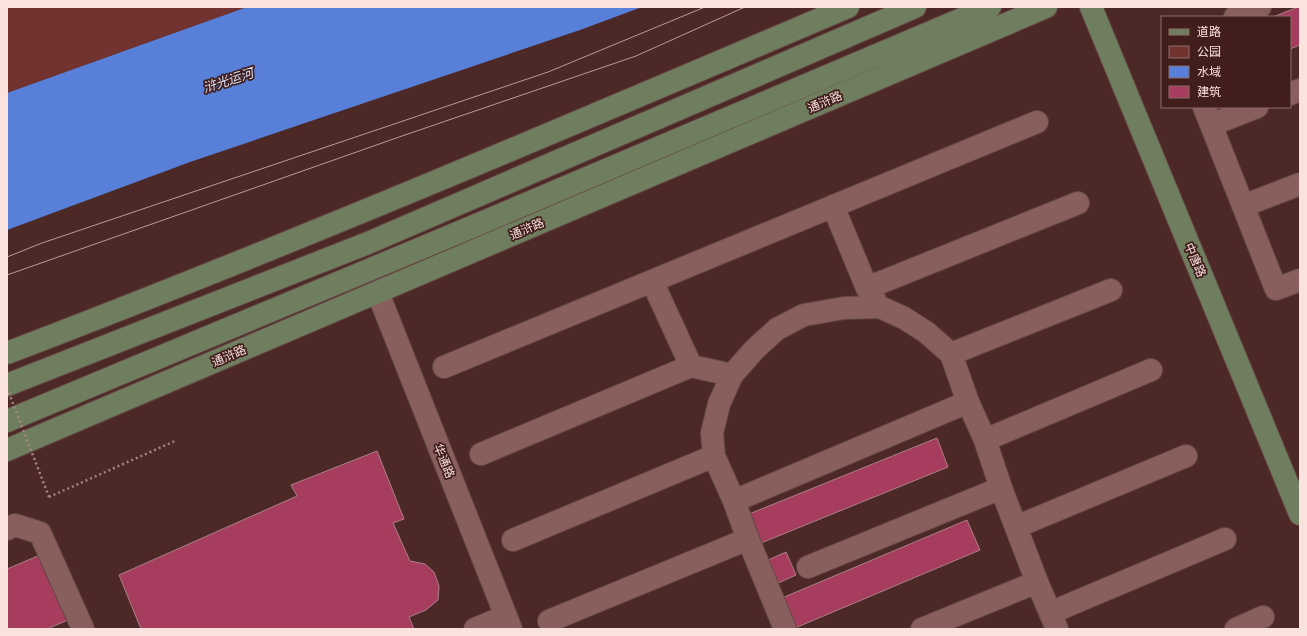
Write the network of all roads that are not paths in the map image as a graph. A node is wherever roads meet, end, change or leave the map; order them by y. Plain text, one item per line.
1 (848, 7) edge
2 (915, 7) edge
3 (990, 7) edge
4 (1046, 7) edge
5 (1091, 7) edge
6 (1260, 7) edge
7 (1237, 16) edge
8 (1252, 108) edge
9 (1208, 116) edge
10 (1037, 122) dead end
11 (1300, 184) edge
12 (1078, 203) dead end
13 (833, 206) junction
14 (1243, 206) junction
15 (1300, 280) edge
16 (652, 281) junction
17 (867, 288) junction
18 (1111, 290) dead end
19 (378, 293) junction
20 (880, 307) junction
21 (7, 354) edge
22 (950, 354) junction
23 (691, 366) junction
24 (444, 367) dead end
25 (1151, 370) dead end
26 (732, 375) junction
27 (7, 386) edge
28 (968, 402) junction
29 (7, 421) edge
30 (985, 440) junction
31 (7, 450) edge
32 (481, 454) dead end
33 (714, 456) junction
34 (1186, 456) dead end
35 (1001, 488) junction
36 (734, 501) junction
37 (1300, 514) edge
38 (1016, 527) junction
39 (7, 529) edge
40 (748, 539) junction
41 (1225, 539) dead end
42 (513, 540) dead end
43 (808, 567) dead end
44 (1037, 582) junction
45 (1263, 618) dead end
46 (549, 621) dead end
47 (1054, 621) edge
48 (509, 623) edge
49 (780, 628) edge
50 (83, 629) edge
51 (475, 629) edge
52 (922, 629) edge
53 (1236, 629) edge

1 - 21 main road
2 - 27 main road
3 - 29 main road, 通浒路
4 - 19 main road, 通浒路
5 - 37 main road, 中唐路
6 - 7 street
8 - 9 street
9 - 14 street
10 - 13 street
11 - 14 street
12 - 17 street
13 - 16 street
13 - 17 street
14 - 15 street
16 - 23 street
16 - 24 street
17 - 20 street
18 - 22 street
19 - 31 main road, 通浒路
19 - 48 street, 华通路
20 - 22 street
20 - 26 street
22 - 28 street
23 - 26 street
23 - 32 street
25 - 30 street
26 - 33 street
28 - 30 street
28 - 36 street
30 - 35 street
33 - 36 street
33 - 42 street
34 - 38 street
35 - 38 street
35 - 43 street
36 - 40 street
38 - 44 street
39 - 50 street
40 - 46 street
40 - 49 street
41 - 47 street
44 - 47 street
44 - 52 street
45 - 53 street
48 - 51 street

